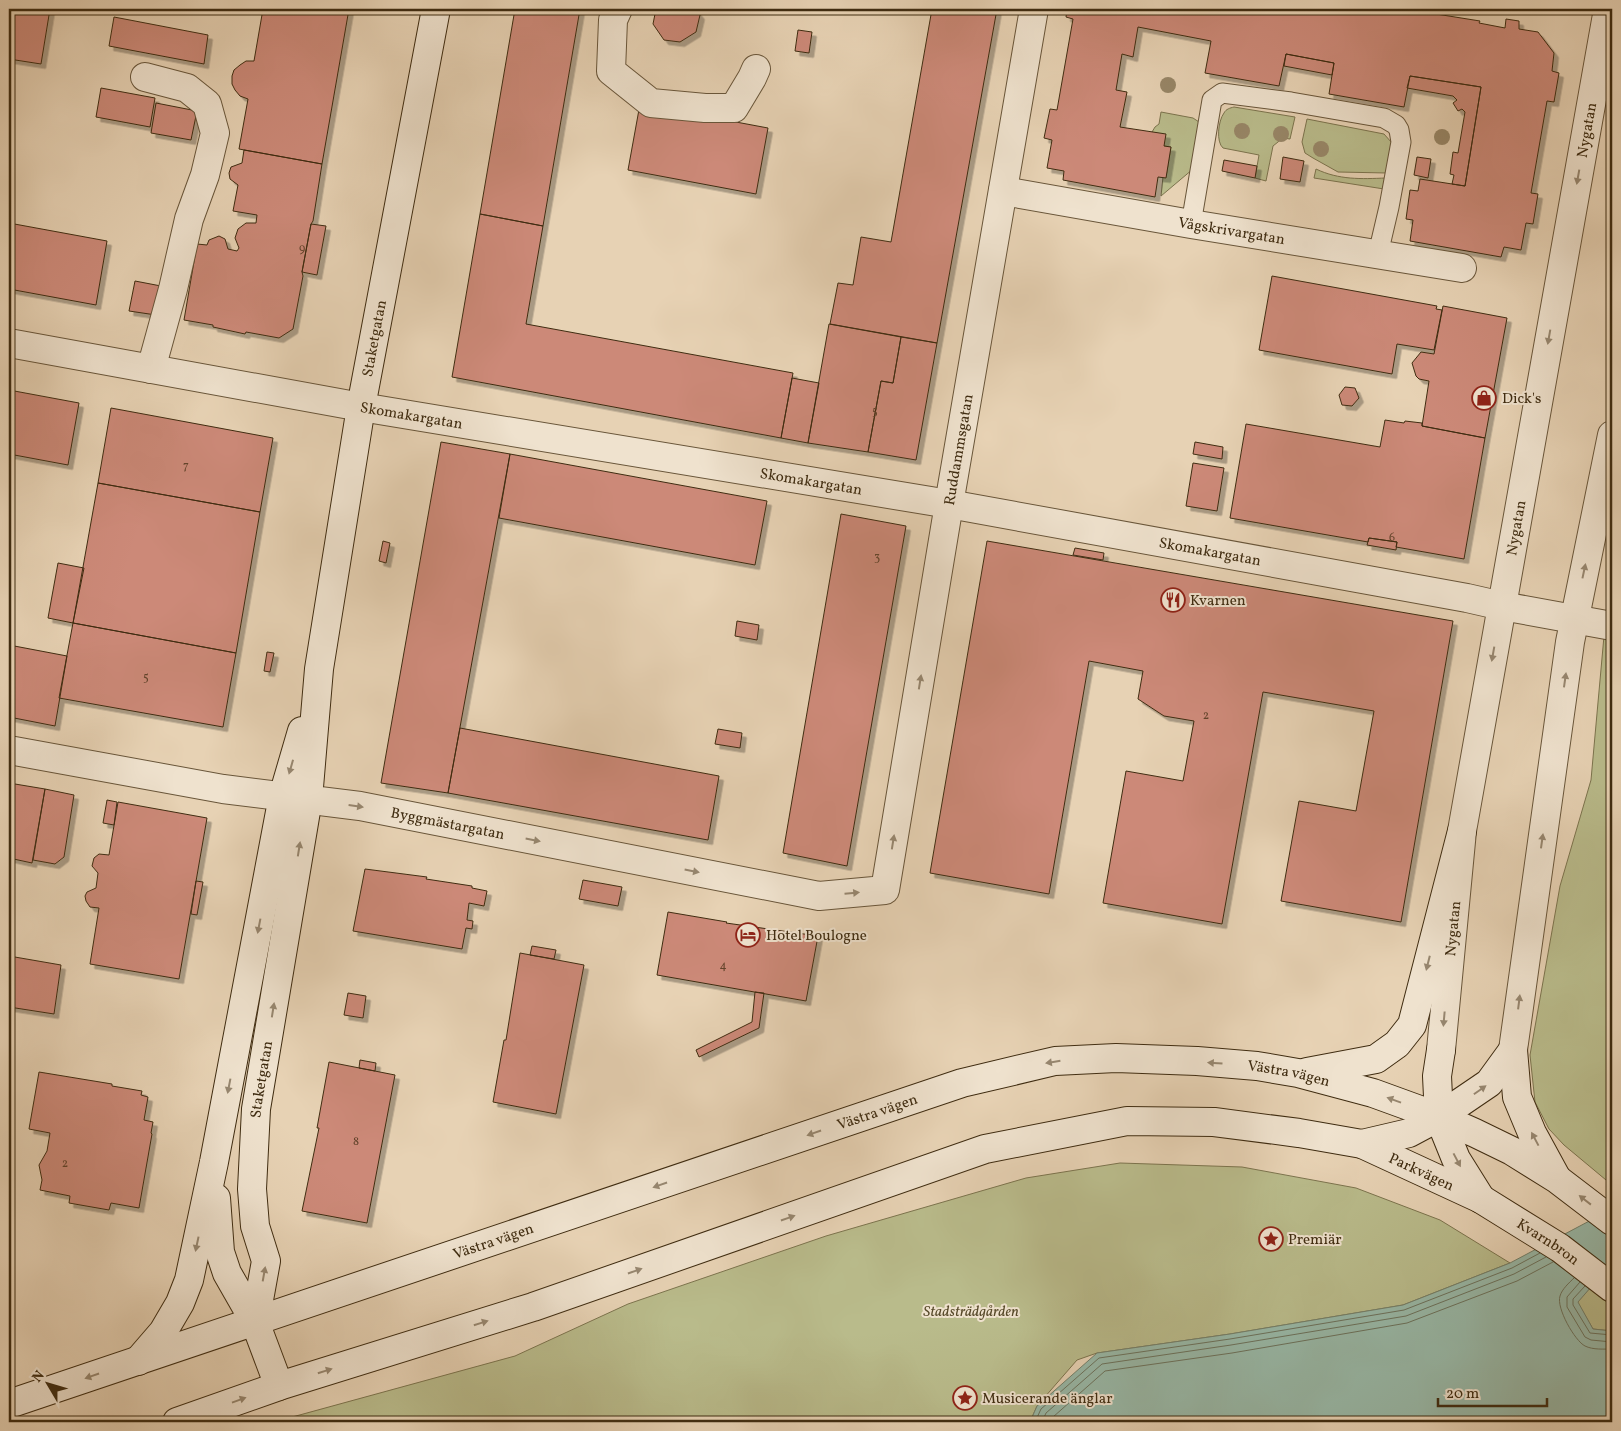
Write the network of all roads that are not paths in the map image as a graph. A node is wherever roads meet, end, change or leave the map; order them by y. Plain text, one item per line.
1 (436, 9) edge
2 (618, 9) edge
3 (1034, 9) edge
4 (1608, 9) edge
5 (756, 69) dead end
6 (145, 77) dead end
7 (1002, 191) junction
8 (1191, 224) junction
9 (1378, 254) junction
10 (1462, 268) dead end
11 (9, 343) edge
12 (151, 369) junction
13 (360, 407) junction
14 (1612, 434) edge
15 (949, 504) junction
16 (1502, 606) junction
17 (1574, 619) junction
18 (1612, 626) edge
19 (9, 750) edge
20 (295, 798) junction
21 (1462, 831) junction
22 (885, 890) joint
23 (1513, 1050) junction
24 (1298, 1074) junction
25 (1440, 1117) junction
26 (1362, 1144) junction
27 (214, 1162) junction
28 (1557, 1179) junction
29 (1482, 1199) junction
30 (1612, 1221) edge
31 (1612, 1288) edge
32 (256, 1322) junction
33 (138, 1361) junction
34 (279, 1386) junction
35 (9, 1404) edge
36 (177, 1422) edge

1 - 13 main road, Staketgatan
2 - 5 main road
3 - 7 main road, Ruddammsgatan
4 -> 16 main road, Nygatan
6 - 12 main road
7 - 8 main road, Vågskrivargatan
7 - 15 main road, Ruddammsgatan
8 - 9 main road, Vågskrivargatan
8 - 9 lane
9 - 10 main road, Vågskrivargatan
11 - 12 main road, Skomakargatan
12 - 13 main road, Skomakargatan
13 - 15 main road, Skomakargatan
13 - 20 main road, Staketgatan
17 -> 14 main road
15 - 16 main road, Skomakargatan
22 -> 15 main road, Ruddammsgatan
16 - 17 main road, Skomakargatan
16 -> 21 main road, Nygatan
17 - 18 main road, Skomakargatan
23 -> 17 main road
19 - 20 main road, Byggmästargatan
20 -> 22 main road, Byggmästargatan
20 -> 27 main road, Staketgatan
32 -> 20 main road, Staketgatan
21 -> 24 main road
21 -> 25 main road, Nygatan
25 -> 23 main road
28 -> 23 main road
25 -> 24 main road, Västra vägen
24 -> 32 main road, Västra vägen
25 - 26 main road
25 - 28 main road, Västra vägen
25 -> 29 main road, Nygatan
26 - 29 main road, Parkvägen
34 -> 26 main road
27 - 32 main road, Staketgatan
27 -> 33 main road, Staketgatan
30 -> 28 main road
29 - 31 main road, Kvarnbron
32 - 33 main road, Västra vägen
32 - 34 main road
33 -> 35 main road, Västra vägen
36 -> 34 main road

